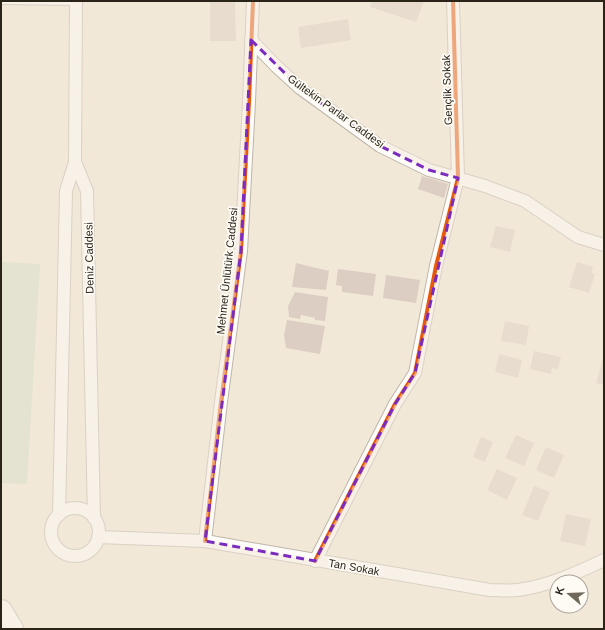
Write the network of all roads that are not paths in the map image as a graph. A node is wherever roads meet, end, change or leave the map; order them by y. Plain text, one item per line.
1 (1, 1) edge
2 (252, 1) edge
3 (453, 1) edge
4 (76, 2) edge
5 (252, 40) junction
6 (75, 162) junction
7 (458, 178) junction
8 (604, 245) edge
9 (59, 515) junction
10 (94, 518) junction
11 (98, 537) junction
12 (205, 541) junction
13 (604, 560) edge
14 (315, 561) junction
15 (1, 611) edge
16 (12, 629) edge

1 - 4 lane
2 - 5 street, Mehmet Ünlütürk Caddesi
3 - 7 street, Gençlik Sokak
4 - 6 street, Deniz Caddesi
5 - 7 street, Gültekin Parlar Caddesi
5 - 12 street, Mehmet Ünlütürk Caddesi
6 - 9 street
6 - 10 street, Deniz Caddesi
7 - 8 street, Gültekin Parlar Caddesi
7 - 14 street, Gençlik Sokak
9 - 10 street
9 - 11 street
10 - 11 street, Deniz Caddesi
11 - 12 street, Tan Sokak
12 - 14 street, Tan Sokak
13 - 14 street, Tan Sokak
15 - 16 highway

